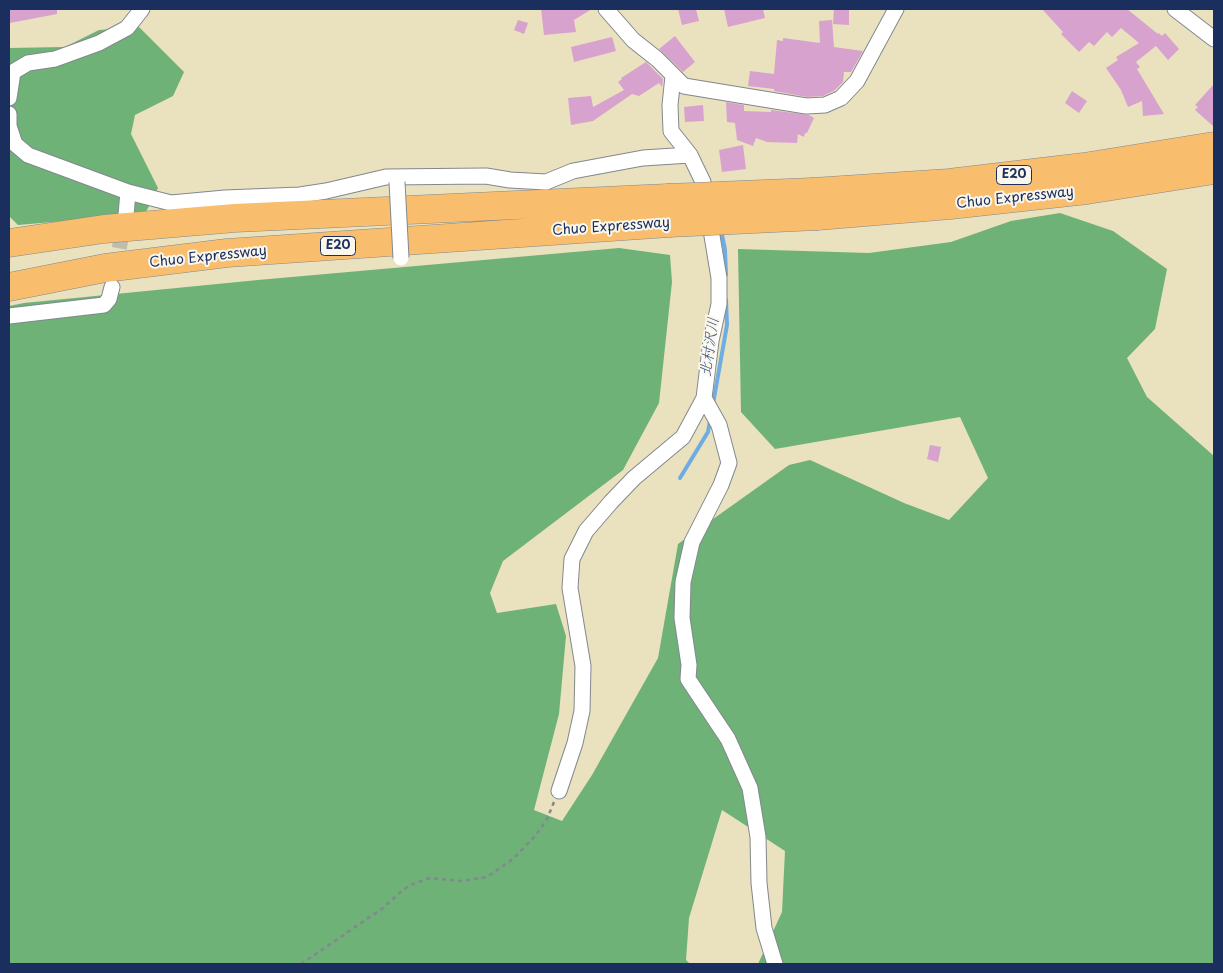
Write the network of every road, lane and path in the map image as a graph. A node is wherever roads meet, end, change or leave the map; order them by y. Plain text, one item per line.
1 (142, 9) edge
2 (896, 9) edge
3 (1175, 9) edge
4 (615, 12) edge
5 (1214, 39) edge
6 (673, 76) junction
7 (9, 98) edge
8 (9, 114) edge
9 (1214, 146) edge
10 (690, 155) junction
11 (1214, 170) edge
12 (396, 179) junction
13 (128, 192) junction
14 (815, 204) junction
15 (669, 211) junction
16 (126, 215) tunnel mouth
17 (9, 243) edge
18 (401, 258) dead end
19 (9, 287) edge
20 (112, 287) tunnel mouth
21 (9, 316) edge
22 (704, 398) junction
23 (559, 791) joint
24 (301, 964) edge
25 (774, 964) edge

1 - 7 street
2 - 6 street
3 - 5 street
4 - 6 street
6 - 10 street
8 - 13 street
9 - 14 highway, Chuo Expressway / E20
10 - 12 street
10 - 22 street
11 - 14 highway, Chuo Expressway / E20
12 - 13 street
12 - 18 street, bridge
13 - 16 street
14 - 15 highway, Chuo Expressway / E20, bridge
15 - 17 highway, Chuo Expressway / E20
15 - 19 highway, Chuo Expressway / E20
20 - 21 street
22 - 23 street
22 - 25 street
23 - 24 path

